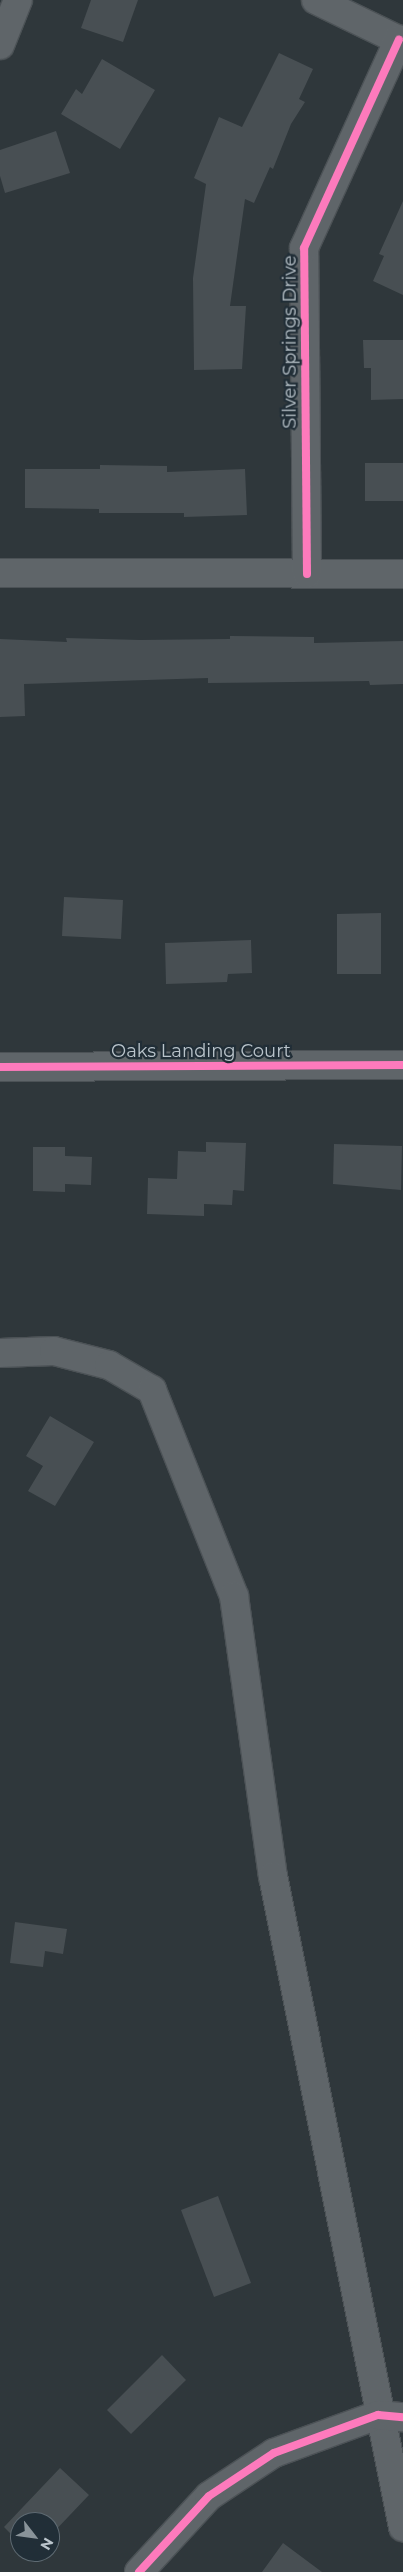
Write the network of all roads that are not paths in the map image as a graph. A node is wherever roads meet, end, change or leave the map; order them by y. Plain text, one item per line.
1 (18, 0) edge
2 (316, 0) edge
3 (401, 41) edge
4 (0, 45) edge
5 (0, 573) edge
6 (307, 574) junction
7 (403, 574) edge
8 (403, 1064) edge
9 (0, 1067) edge
10 (0, 1353) edge
11 (391, 2416) edge
12 (403, 2527) edge
13 (139, 2572) edge

1 - 4 street
2 - 3 street, Silver Springs Drive
3 - 6 street, Silver Springs Drive
5 - 6 street
6 - 7 street
8 - 9 street, Oaks Landing Court
10 - 11 street
11 - 12 street
11 - 13 street

